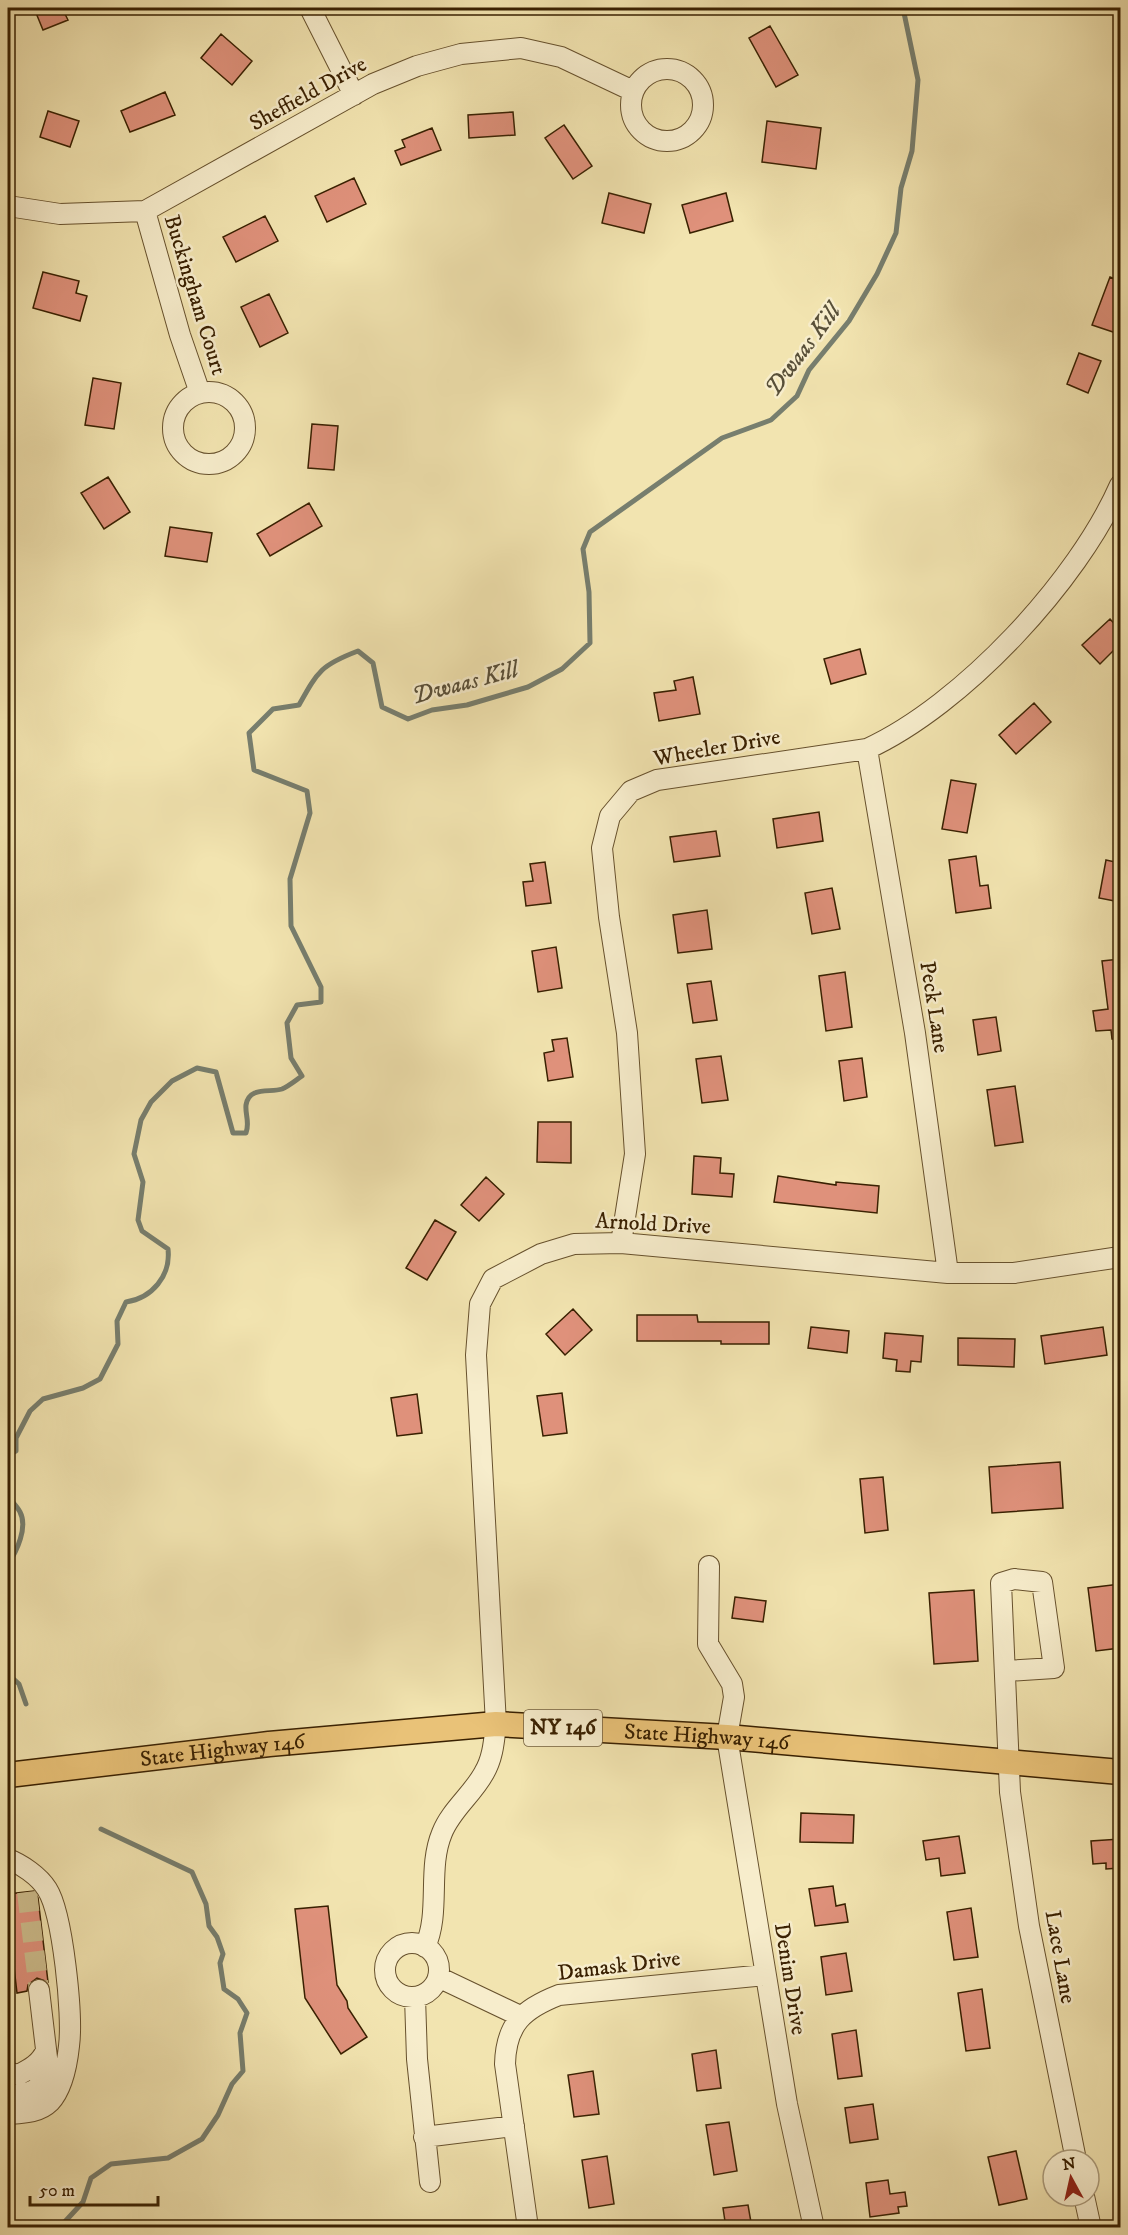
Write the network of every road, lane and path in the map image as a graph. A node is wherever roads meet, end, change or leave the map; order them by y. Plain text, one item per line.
1 (310, 8) edge
2 (633, 92) dead end
3 (354, 95) junction
4 (8, 206) edge
5 (145, 211) junction
6 (200, 393) dead end
7 (1120, 485) edge
8 (867, 749) junction
9 (621, 1243) junction
10 (1120, 1257) edge
11 (948, 1274) junction
12 (709, 1566) dead end
13 (1006, 1671) junction
14 (496, 1724) junction
15 (727, 1737) junction
16 (1009, 1761) junction
17 (1120, 1772) edge
18 (8, 1775) edge
19 (15, 1863) edge
20 (27, 1892) tunnel mouth
21 (425, 1947) junction
22 (765, 1975) junction
23 (438, 1977) junction
24 (39, 1990) tunnel mouth
25 (415, 1997) junction
26 (520, 2016) junction
27 (46, 2050) junction
28 (8, 2072) edge
29 (8, 2096) edge
30 (8, 2114) edge
31 (514, 2126) junction
32 (424, 2137) junction
33 (1074, 2148) edge
34 (430, 2182) dead end
35 (1087, 2208) edge
36 (528, 2228) edge
37 (814, 2228) edge
38 (1091, 2228) edge

1 - 3 street
2 - 3 street, Sheffield Drive
3 - 5 street, Sheffield Drive
4 - 5 street, Sheffield Drive
5 - 6 street, Buckingham Court
7 - 8 street, Wheeler Drive
8 - 9 street, Wheeler Drive
8 - 11 street, Peck Lane
9 - 11 street, Arnold Drive
9 - 14 street, Arnold Drive
10 - 11 street, Arnold Drive
12 - 15 street, Denim Drive
13 - 13 street, Lace Lane
13 - 16 street, Lace Lane
14 - 15 main road, State Highway 146 / NY 146
14 - 18 main road, State Highway 146 / NY 146
14 - 21 street, Arnold Drive
15 - 16 main road, State Highway 146 / NY 146
15 - 22 street, Denim Drive
16 - 17 main road, State Highway 146 / NY 146
16 - 33 street, Lace Lane
19 - 20 street
19 - 30 street
21 - 23 street
21 - 25 street
22 - 26 street, Damask Drive
22 - 37 street, Denim Drive
23 - 25 street
23 - 26 street
24 - 27 street
25 - 32 street
26 - 31 street
27 - 28 street
27 - 29 street
31 - 32 street
31 - 36 street
32 - 34 street
35 - 38 street

